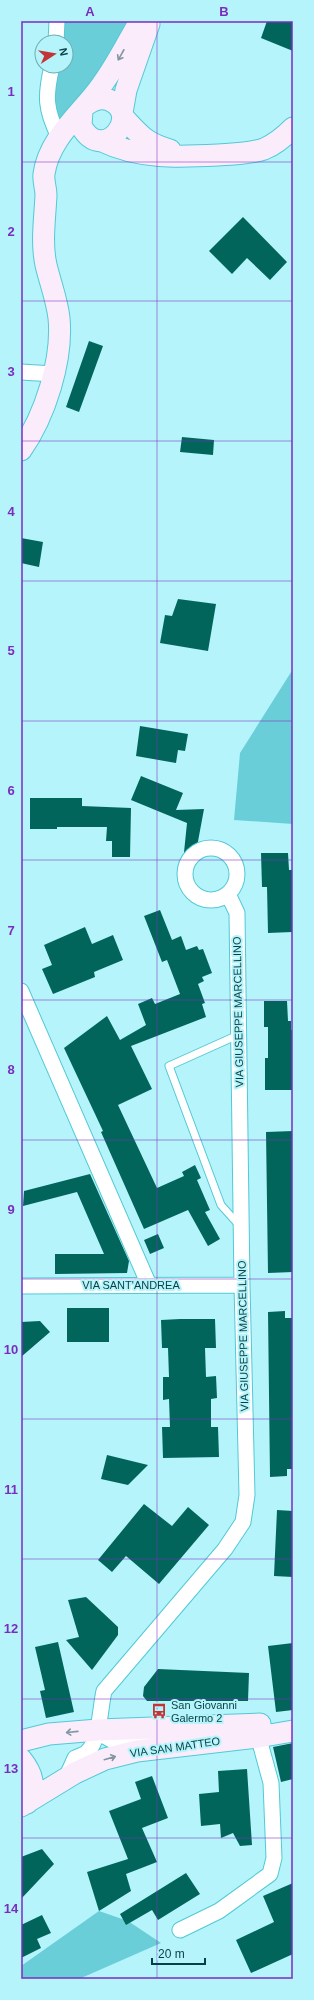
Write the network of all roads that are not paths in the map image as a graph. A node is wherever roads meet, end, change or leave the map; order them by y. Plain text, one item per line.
1 (57, 21) edge
2 (140, 21) edge
3 (150, 21) edge
4 (56, 34) edge
5 (51, 74) edge
6 (84, 108) junction
7 (122, 115) junction
8 (293, 128) edge
9 (59, 136) junction
10 (96, 139) junction
11 (192, 156) junction
12 (46, 193) junction
13 (21, 372) edge
14 (54, 374) junction
15 (21, 450) edge
16 (228, 894) dead end
17 (21, 991) edge
18 (239, 1035) junction
19 (241, 1227) junction
20 (149, 1285) junction
21 (242, 1285) junction
22 (21, 1286) edge
23 (293, 1724) edge
24 (98, 1730) junction
25 (257, 1730) junction
26 (293, 1730) edge
27 (21, 1741) edge
28 (175, 1746) junction
29 (21, 1759) edge
30 (66, 1778) junction
31 (24, 1805) edge
32 (180, 1930) dead end

1 - 4 street
2 -> 6 main road
3 - 7 main road
5 - 9 street
6 - 7 main road
6 - 9 main road
6 - 10 main road
7 - 10 main road
7 - 11 main road
8 - 11 main road
9 - 12 main road
10 - 11 main road
10 - 12 main road
12 - 14 main road
13 - 14 street
14 - 15 main road
16 - 18 street, VIA GIUSEPPE MARCELLINO
17 - 20 street
18 - 19 street, VIA GIUSEPPE MARCELLINO
18 - 19 lane
19 - 21 street, VIA GIUSEPPE MARCELLINO
20 - 21 street, VIA SANT'ANDREA
20 - 22 street, VIA SANT'ANDREA
21 - 24 street, VIA GIUSEPPE MARCELLINO
23 - 25 main road, VIA SAN MATTEO
24 - 25 main road, VIA SAN MATTEO
24 -> 27 main road, VIA SAN MATTEO
24 - 28 street
24 - 30 street, VIA GIUSEPPE MARCELLINO
25 - 26 main road, VIA SAN MATTEO
25 - 28 main road, VIA SAN MATTEO
25 - 32 street
30 -> 28 main road, VIA SAN MATTEO
29 - 31 main road
30 - 31 main road, VIA SAN MATTEO

